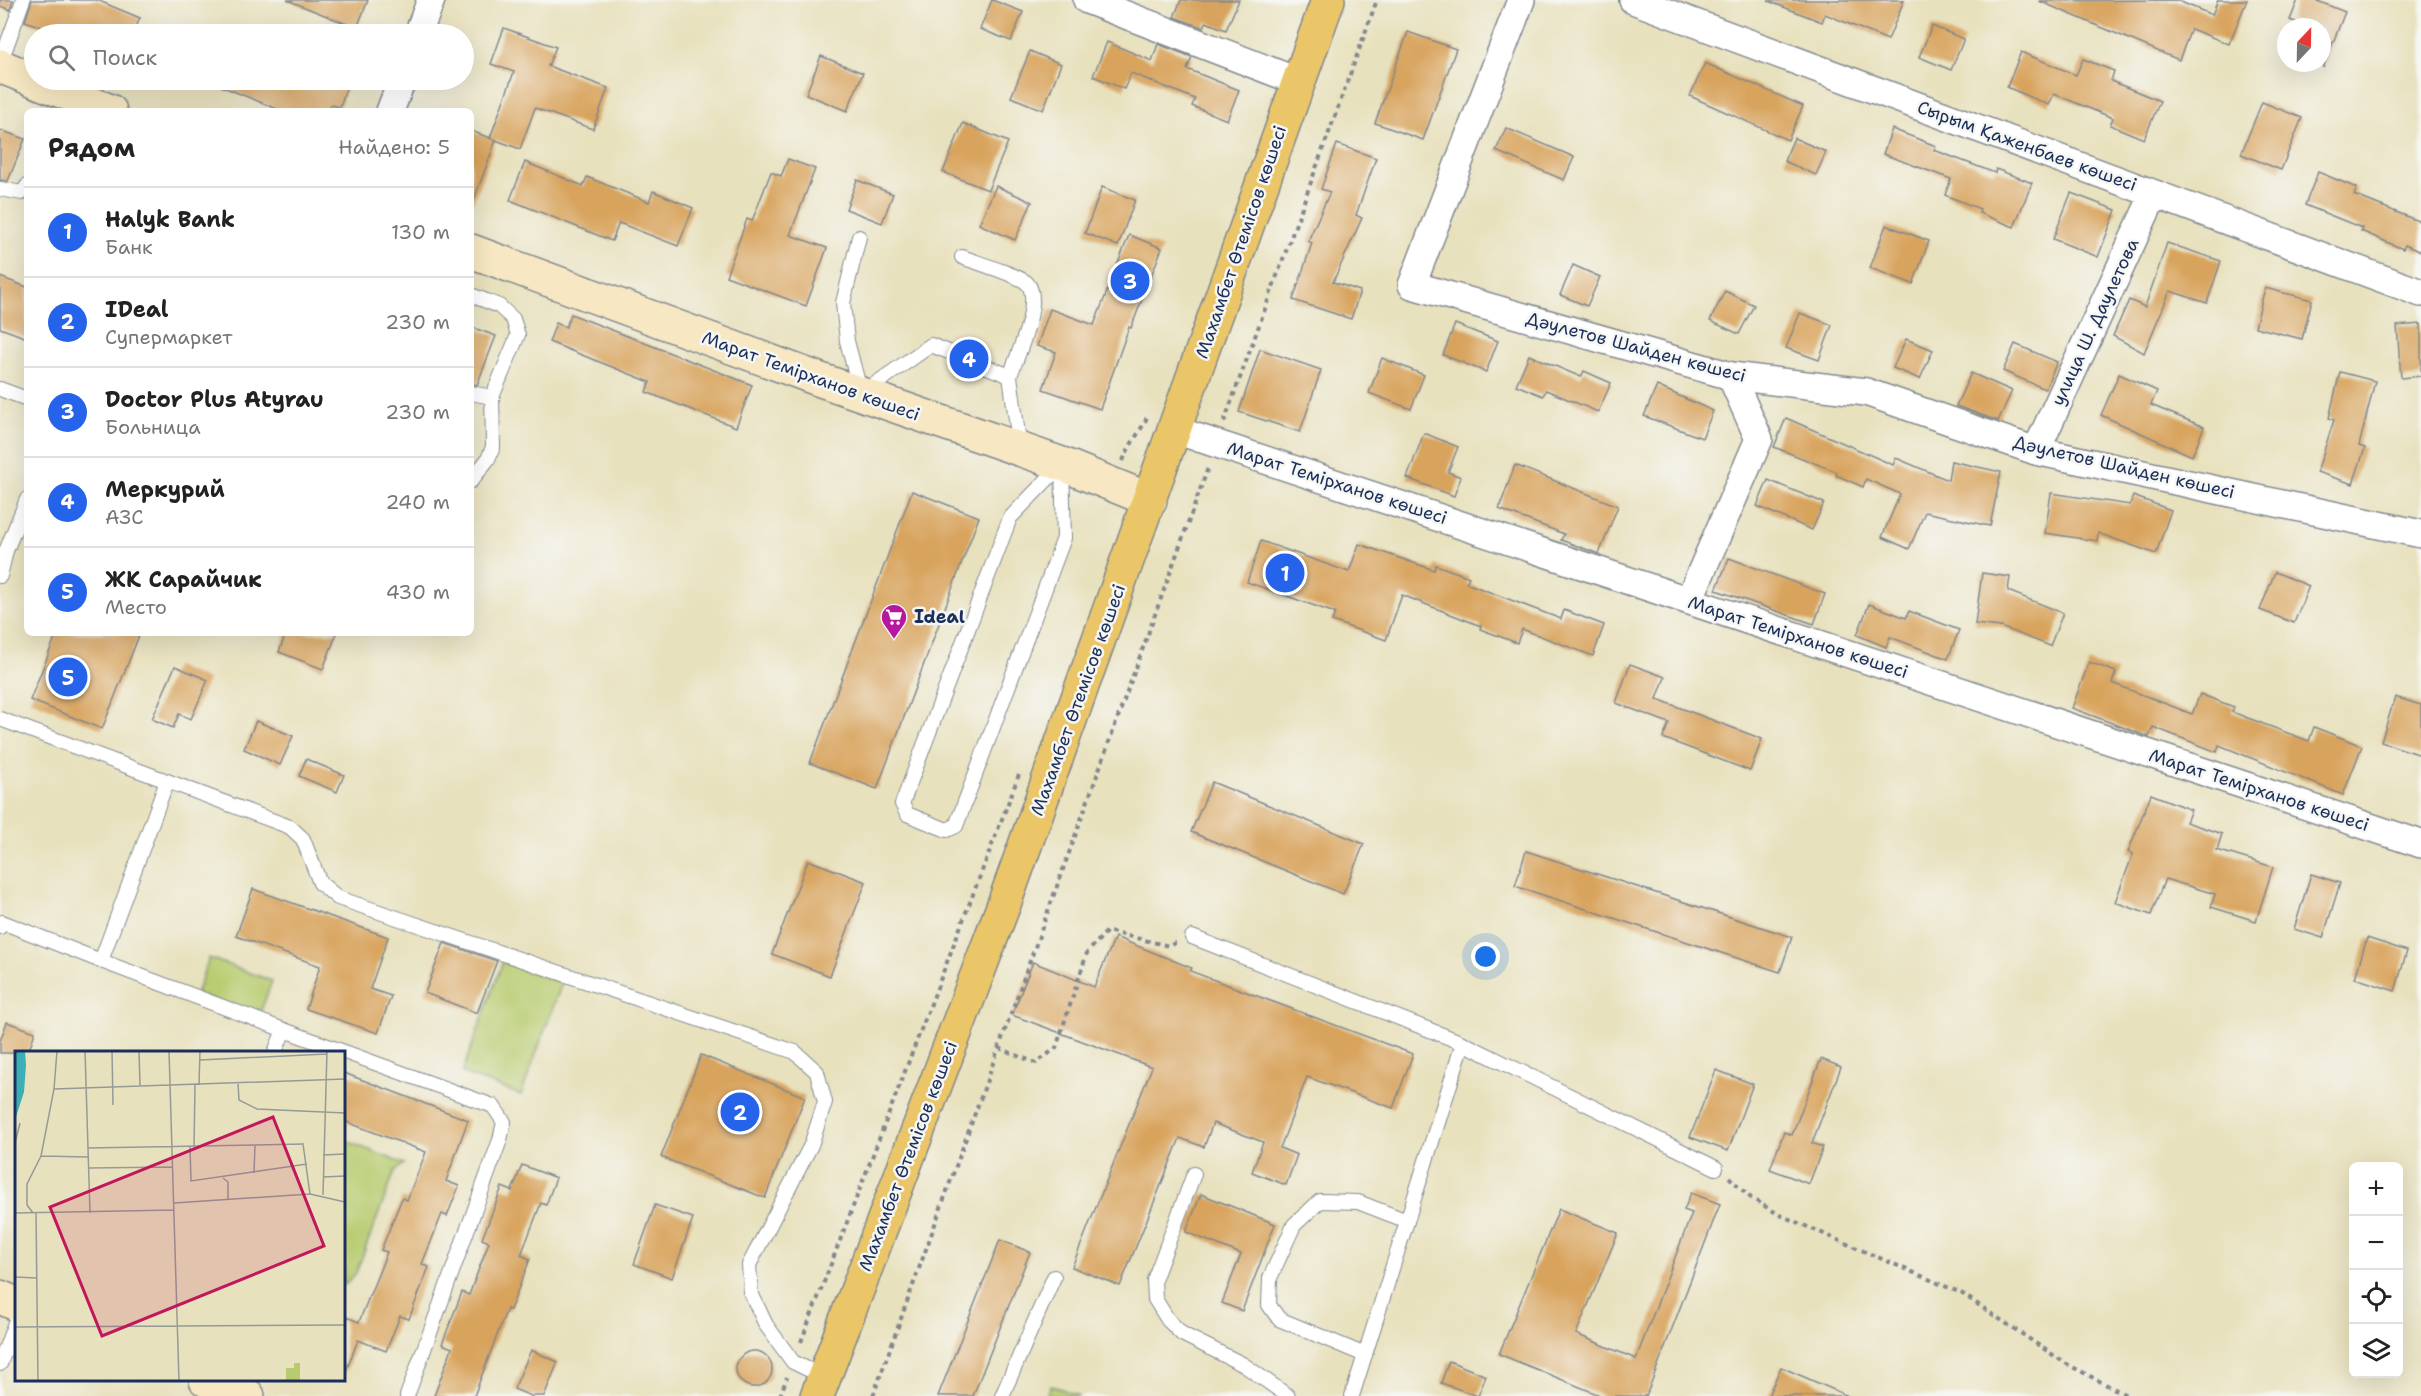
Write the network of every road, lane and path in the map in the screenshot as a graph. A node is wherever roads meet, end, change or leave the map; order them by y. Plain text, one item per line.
1 (23, 0) edge
2 (431, 0) edge
3 (1087, 0) edge
4 (1328, 0) edge
5 (1377, 0) edge
6 (1521, 0) edge
7 (1633, 0) edge
8 (422, 24) edge
9 (0, 65) edge
10 (24, 77) edge
11 (1297, 81) junction
12 (50, 90) edge
13 (398, 90) edge
14 (100, 108) edge
15 (391, 108) edge
16 (0, 189) edge
17 (24, 190) edge
18 (2154, 194) junction
19 (859, 237) dead end
20 (474, 252) edge
21 (962, 257) dead end
22 (2421, 293) edge
23 (474, 296) edge
24 (1010, 376) junction
25 (1731, 376) junction
26 (0, 389) edge
27 (474, 394) edge
28 (861, 394) junction
29 (492, 397) junction
30 (24, 398) edge
31 (1149, 410) dead end
32 (1175, 430) junction
33 (1216, 444) junction
34 (2036, 450) junction
35 (1020, 451) junction
36 (1062, 464) junction
37 (474, 478) edge
38 (1115, 485) junction
39 (1150, 500) junction
40 (24, 505) edge
41 (2421, 534) edge
42 (3, 549) edge
43 (0, 576) edge
44 (1689, 600) junction
45 (0, 719) edge
46 (1024, 762) dead end
47 (166, 781) junction
48 (2421, 844) edge
49 (1, 923) edge
50 (1192, 937) joint
51 (101, 961) junction
52 (284, 1030) junction
53 (1463, 1042) junction
54 (999, 1048) junction
55 (276, 1051) edge
56 (342, 1051) edge
57 (345, 1052) edge
58 (1716, 1168) joint
59 (1194, 1174) dead end
60 (1407, 1221) junction
61 (1054, 1277) dead end
62 (0, 1297) edge
63 (15, 1304) edge
64 (15, 1323) edge
65 (1365, 1355) junction
66 (793, 1362) junction
67 (0, 1364) edge
68 (209, 1381) edge
69 (820, 1386) edge
70 (248, 1396) edge
71 (407, 1396) edge
72 (780, 1396) edge
73 (873, 1396) edge
74 (1002, 1396) edge
75 (1288, 1396) edge
76 (1352, 1396) edge
77 (2128, 1396) edge

1 - 9 lane
2 - 8 street
3 - 11 street
4 - 11 main road, Махамбет Өтемісов көшесі
5 - 33 path
6 - 25 street, Дәулетов Шайден көшесі
7 - 18 street, Сырым Қаженбаев көшесі
9 - 10 street
11 - 32 main road, Махамбет Өтемісов көшесі
12 - 14 street
13 - 15 street
16 - 17 lane
18 - 22 street, Сырым Қаженбаев көшесі
18 - 34 street, улица Ш. Даулетова
19 - 28 lane
20 - 28 street, Марат Темірханов көшесі
21 - 24 lane
23 - 29 lane
24 - 28 lane
24 - 35 lane
25 - 34 street, Дәулетов Шайден көшесі
25 - 44 street
26 - 30 lane
27 - 29 lane
28 - 35 street, Марат Темірханов көшесі
29 - 37 lane
31 - 38 path
32 - 33 street, Марат Темірханов көшесі
32 - 39 main road, Махамбет Өтемісов көшесі
33 - 44 street, Марат Темірханов көшесі
33 - 54 path
34 - 41 street, Дәулетов Шайден көшесі
35 - 36 street, Марат Темірханов көшесі
36 - 36 lane
36 - 38 street, Марат Темірханов көшесі
38 - 39 street, Марат Темірханов көшесі
39 - 69 main road, Махамбет Өтемісов көшесі
40 - 42 lane
42 - 43 lane
44 - 48 street, Марат Темірханов көшесі
45 - 47 lane
46 - 66 path
47 - 51 lane
47 - 66 lane
49 - 51 lane
50 - 53 lane
50 - 54 path
51 - 52 lane
52 - 55 lane
52 - 56 lane
53 - 58 lane
53 - 60 lane
54 - 73 path
57 - 71 lane
58 - 77 path
59 - 75 lane
60 - 65 lane
60 - 65 lane
61 - 74 lane
62 - 63 street
64 - 67 lane
65 - 76 lane
66 - 69 lane
66 - 72 path
68 - 70 street

